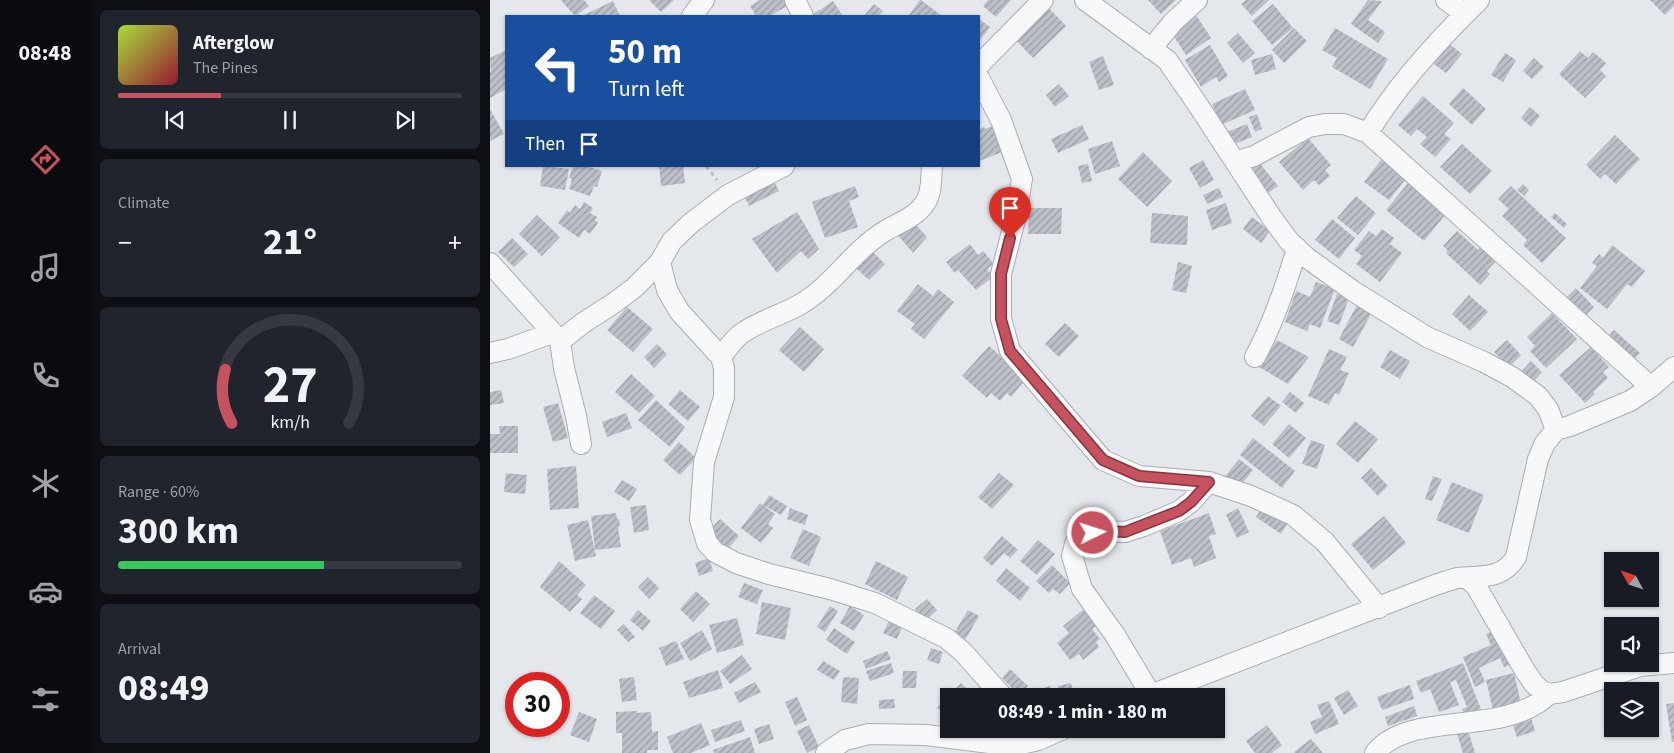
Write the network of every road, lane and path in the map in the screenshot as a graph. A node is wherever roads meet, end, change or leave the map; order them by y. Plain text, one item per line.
1 (704, 0) edge
2 (795, 0) edge
3 (1043, 0) edge
4 (1085, 0) edge
5 (1197, 0) edge
6 (1446, 0) edge
7 (1479, 0) edge
8 (1464, 14) junction
9 (693, 15) edge
10 (802, 15) edge
11 (1151, 49) junction
12 (980, 64) edge
13 (980, 80) edge
14 (1368, 133) junction
15 (1235, 162) junction
16 (782, 167) edge
17 (932, 167) edge
18 (1297, 248) junction
19 (660, 262) junction
20 (490, 263) edge
21 (556, 337) junction
22 (490, 353) edge
23 (721, 357) junction
24 (1255, 357) dead end
25 (1674, 367) edge
26 (1651, 387) junction
27 (1556, 430) junction
28 (581, 444) dead end
29 (1209, 482) junction
30 (1467, 578) junction
31 (1379, 608) junction
32 (1674, 663) edge
33 (995, 688) edge
34 (1145, 688) edge
35 (1171, 688) edge
36 (1549, 694) junction
37 (940, 737) edge
38 (950, 738) edge
39 (1027, 738) edge
40 (826, 753) edge
41 (1375, 753) edge

1 - 9 street
2 - 10 street
3 - 12 street
4 - 11 street
5 - 11 street
6 - 8 street
7 - 8 street
8 - 14 street
11 - 15 street
13 - 29 street
14 - 15 street
14 - 26 street
15 - 18 street
16 - 19 street
17 - 23 street
18 - 24 street
18 - 27 street
19 - 21 street
19 - 23 street
20 - 21 street
21 - 22 street
21 - 28 street
23 - 33 street
25 - 26 street
26 - 27 street
27 - 30 street
29 - 31 street
29 - 34 street
30 - 31 street
30 - 36 street
31 - 35 street
32 - 36 street
36 - 41 street
37 - 40 street
38 - 39 street

